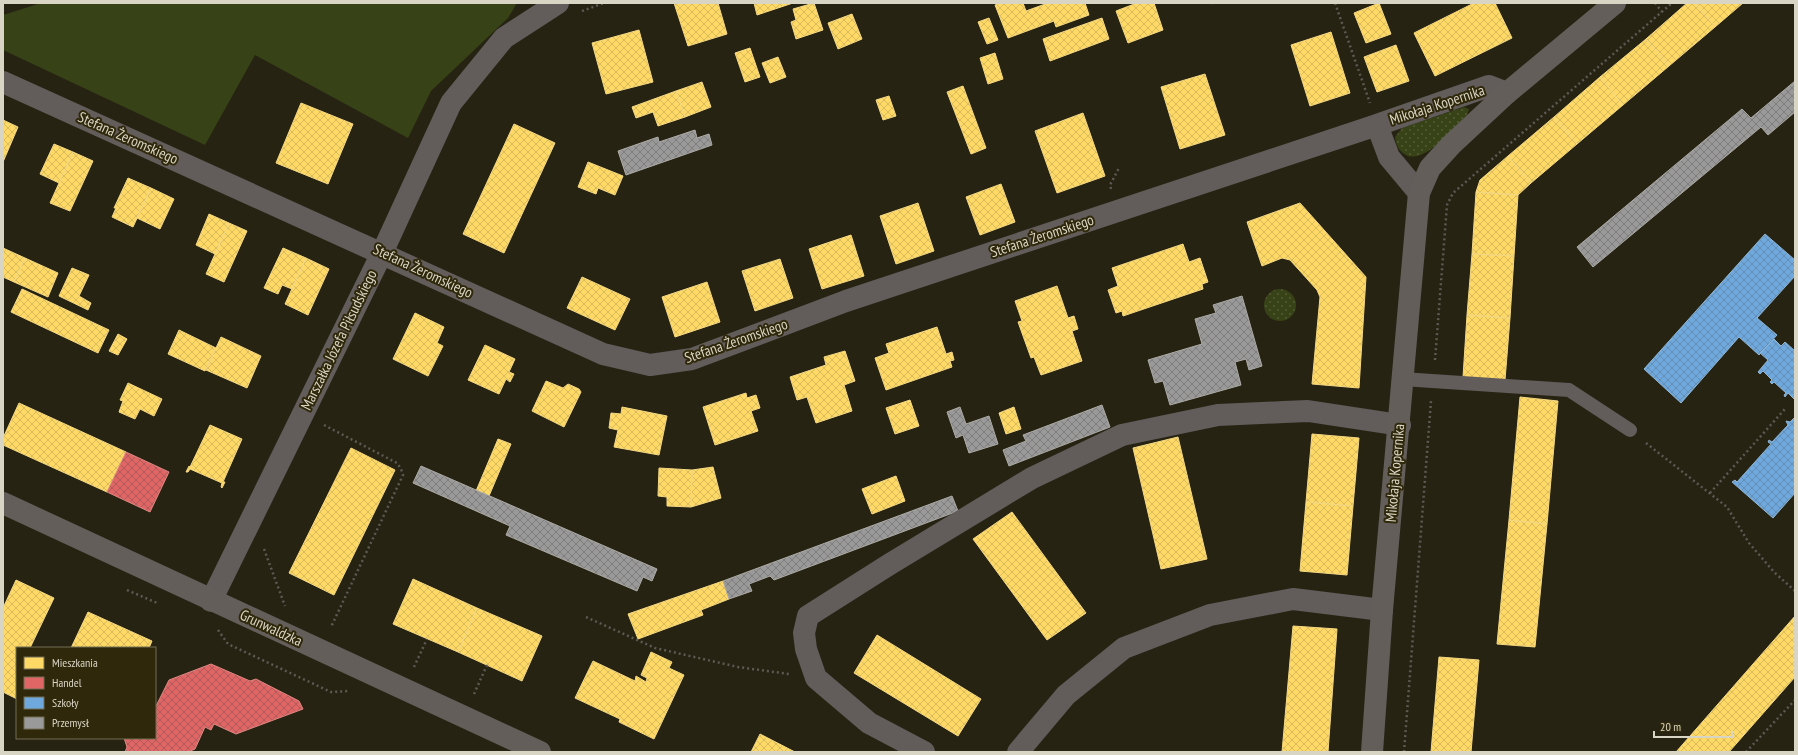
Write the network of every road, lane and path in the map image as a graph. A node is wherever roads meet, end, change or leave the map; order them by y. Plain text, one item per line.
1 (604, 3) edge
2 (1335, 3) edge
3 (1615, 3) edge
4 (1655, 3) edge
5 (1672, 3) edge
6 (561, 6) edge
7 (1662, 12) junction
8 (3, 82) edge
9 (1507, 93) junction
10 (1374, 117) junction
11 (1119, 168) dead end
12 (1419, 193) junction
13 (1113, 196) dead end
14 (382, 253) junction
15 (1402, 379) junction
16 (1433, 381) junction
17 (1785, 409) dead end
18 (321, 424) dead end
19 (1400, 425) junction
20 (1630, 430) joint
21 (1710, 493) junction
22 (3, 503) edge
23 (262, 544) dead end
24 (1795, 591) edge
25 (211, 601) junction
26 (286, 607) dead end
27 (1382, 610) junction
28 (586, 617) dead end
29 (328, 633) dead end
30 (427, 639) dead end
31 (486, 665) dead end
32 (412, 671) dead end
33 (816, 678) junction
34 (472, 698) dead end
35 (1795, 700) edge
36 (540, 752) edge
37 (924, 752) edge
38 (1018, 752) edge
39 (1372, 752) edge
40 (1404, 752) edge
41 (1746, 752) edge

1 - 6 path
2 - 10 path
3 - 9 street, Mikołaja Kopernika
4 - 7 path
5 - 7 path
6 - 14 street, Marszałka Józefa Piłsudskiego
7 - 16 path
8 - 14 street, Stefana Żeromskiego
9 - 10 street, Mikołaja Kopernika
9 - 12 street, Mikołaja Kopernika
10 - 12 street, Mikołaja Kopernika
10 - 14 street, Stefana Żeromskiego
11 - 13 path
12 - 15 street, Mikołaja Kopernika
14 - 25 street, Marszałka Józefa Piłsudskiego
15 - 16 lane
15 - 19 street, Mikołaja Kopernika
16 - 20 lane
16 - 40 path
17 - 21 path
18 - 29 path
19 - 27 street, Mikołaja Kopernika
19 - 33 street
20 - 21 path
21 - 24 path
22 - 25 street, Grunwaldzka
23 - 26 path
25 - 36 street, Grunwaldzka
27 - 38 street
27 - 39 street, Mikołaja Kopernika
28 - 33 path
30 - 32 path
31 - 34 path
33 - 37 street
35 - 41 path

